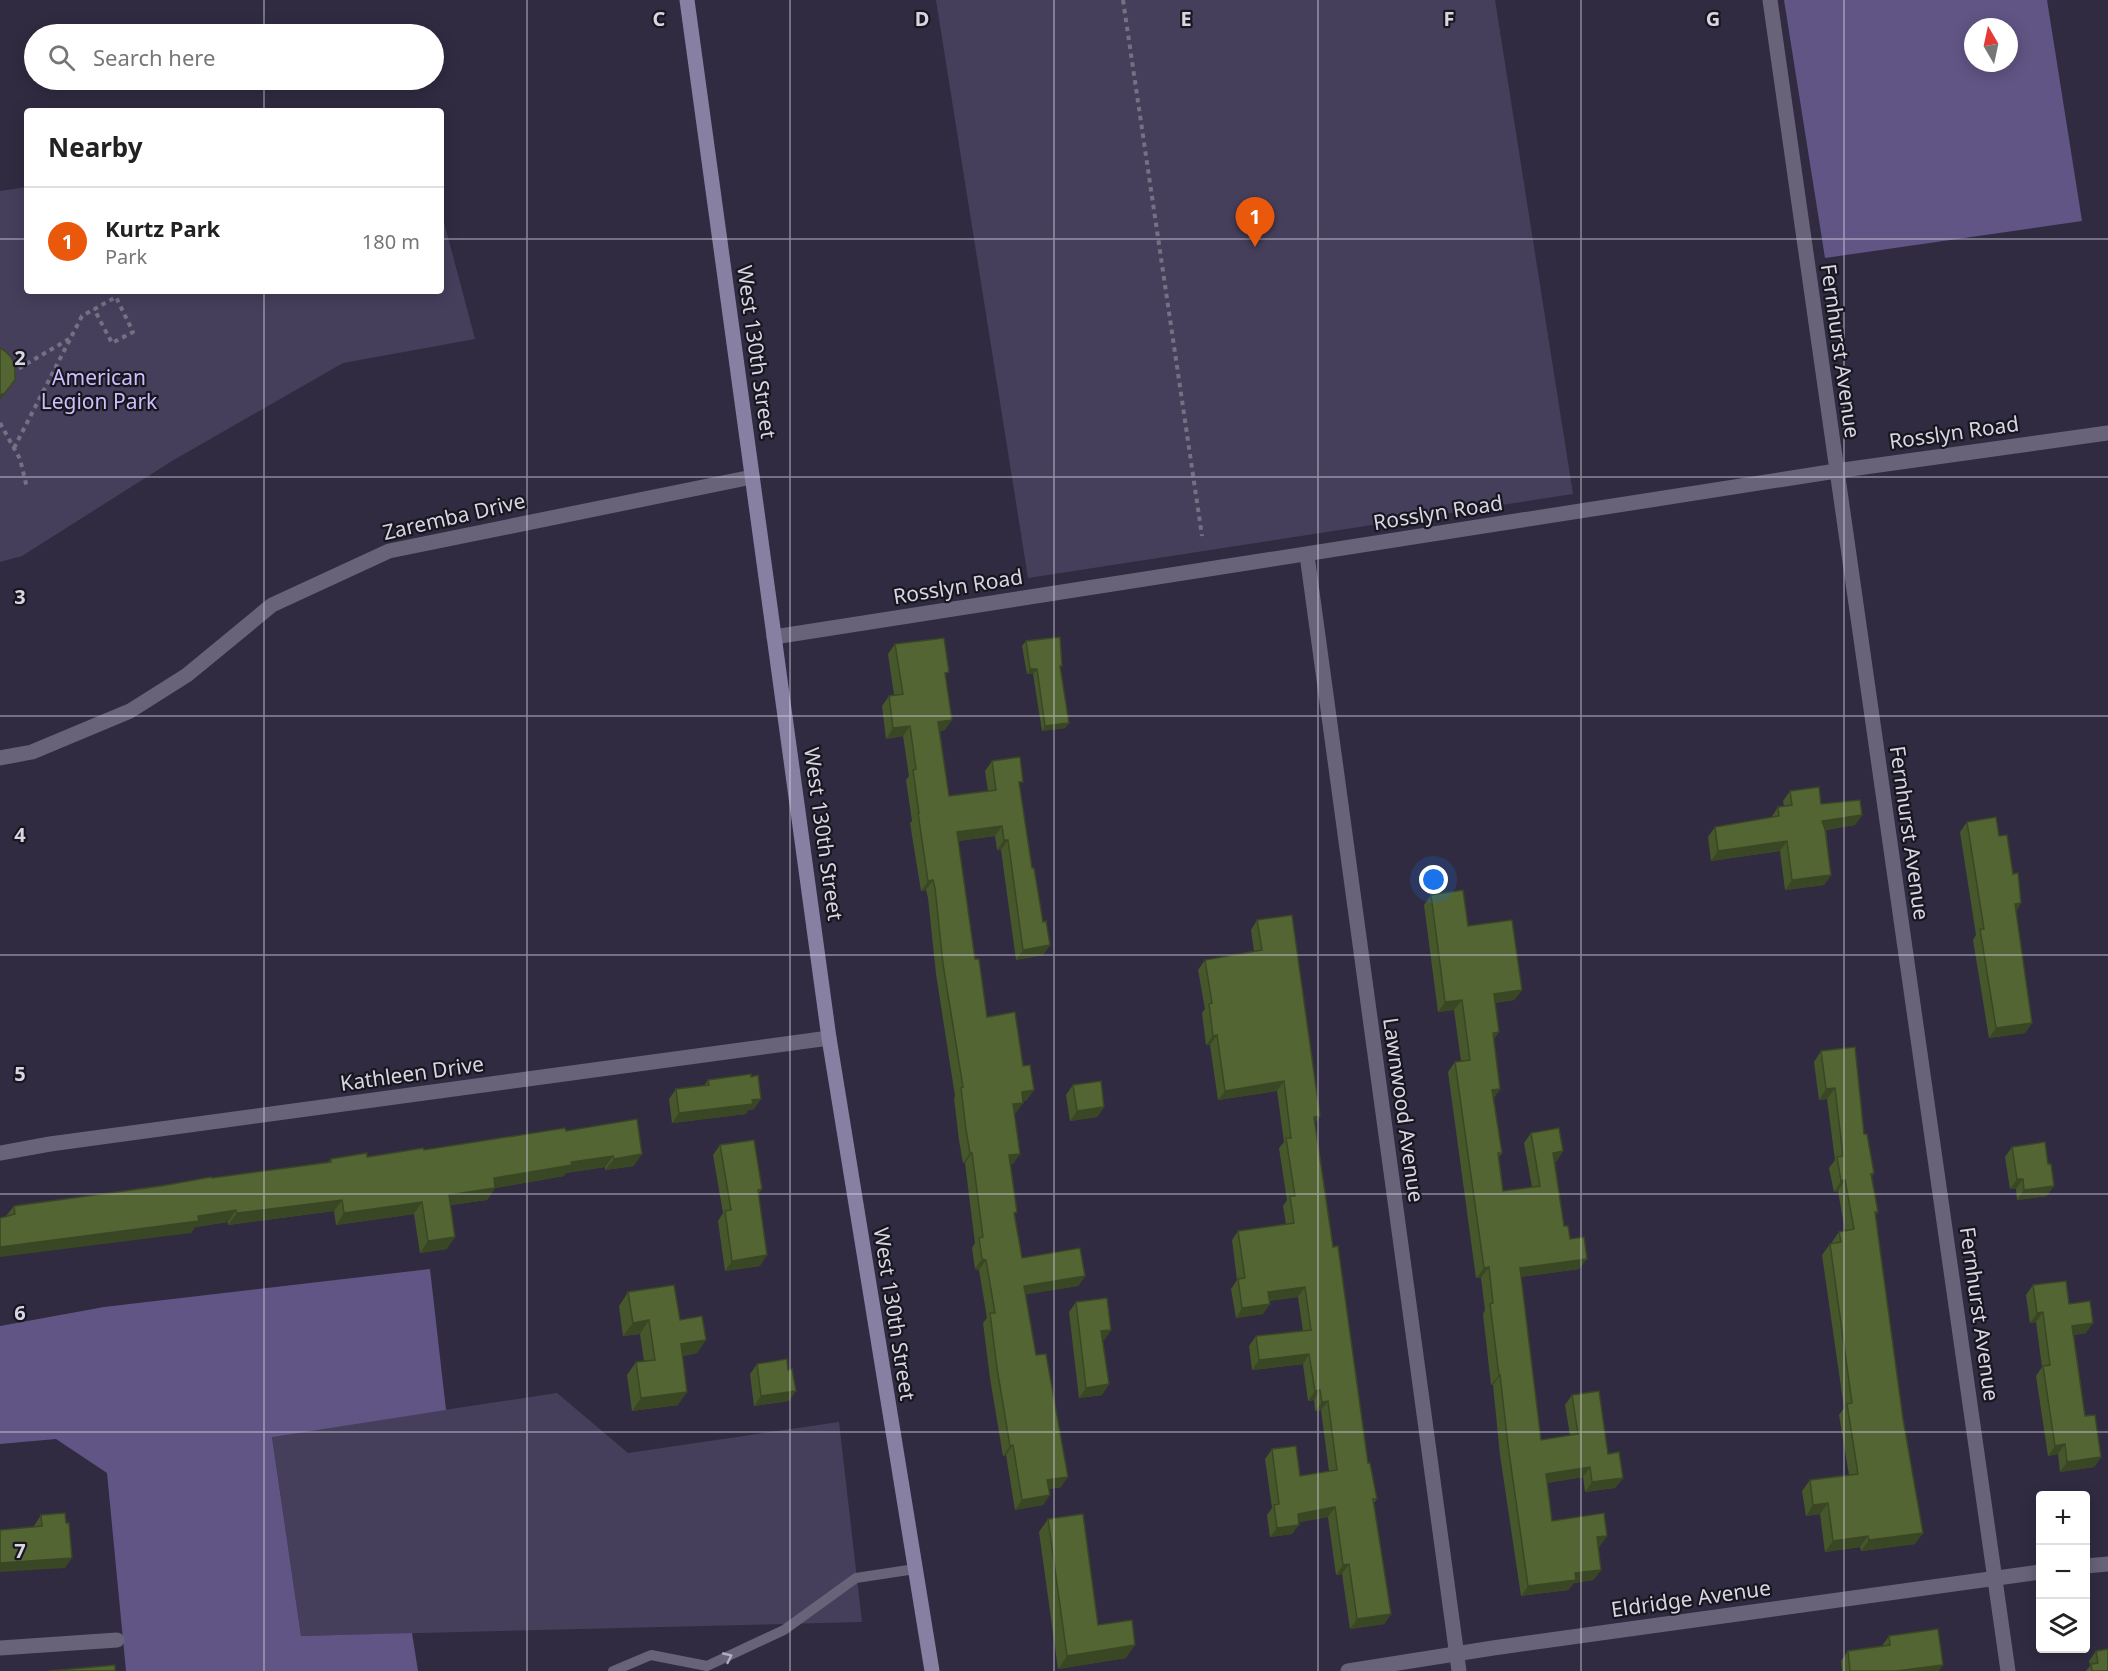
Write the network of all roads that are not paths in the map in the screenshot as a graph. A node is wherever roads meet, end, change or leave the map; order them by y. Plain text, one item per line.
1 (687, 0) edge
2 (1770, 0) edge
3 (2108, 433) edge
4 (1836, 471) junction
5 (752, 477) junction
6 (1307, 555) junction
7 (774, 637) junction
8 (0, 758) edge
9 (829, 1038) junction
10 (0, 1153) edge
11 (2108, 1564) edge
12 (2090, 1566) edge
13 (915, 1569) junction
14 (2036, 1572) edge
15 (1995, 1577) junction
16 (117, 1640) dead end
17 (0, 1648) edge
18 (1456, 1654) junction
19 (613, 1671) edge
20 (932, 1671) edge
21 (1348, 1671) edge
22 (1459, 1671) edge
23 (2008, 1671) edge

1 - 5 main road, West 130th Street
2 - 4 street, Fernhurst Avenue
3 - 4 street, Rosslyn Road
4 - 6 street, Rosslyn Road
4 - 15 street, Fernhurst Avenue
5 - 7 main road, West 130th Street
5 - 8 street, Zaremba Drive
6 - 7 street, Rosslyn Road
6 - 18 street, Lawnwood Avenue
7 - 9 main road, West 130th Street
9 - 10 street, Kathleen Drive
9 - 13 main road, West 130th Street
11 - 12 street
19 -> 13 lane
13 - 20 main road, West 130th Street
14 - 15 street, Eldridge Avenue
15 - 18 street, Eldridge Avenue
15 - 23 street, Fernhurst Avenue
16 - 17 street
18 - 21 street, Eldridge Avenue
18 - 22 street, Lawnwood Avenue

